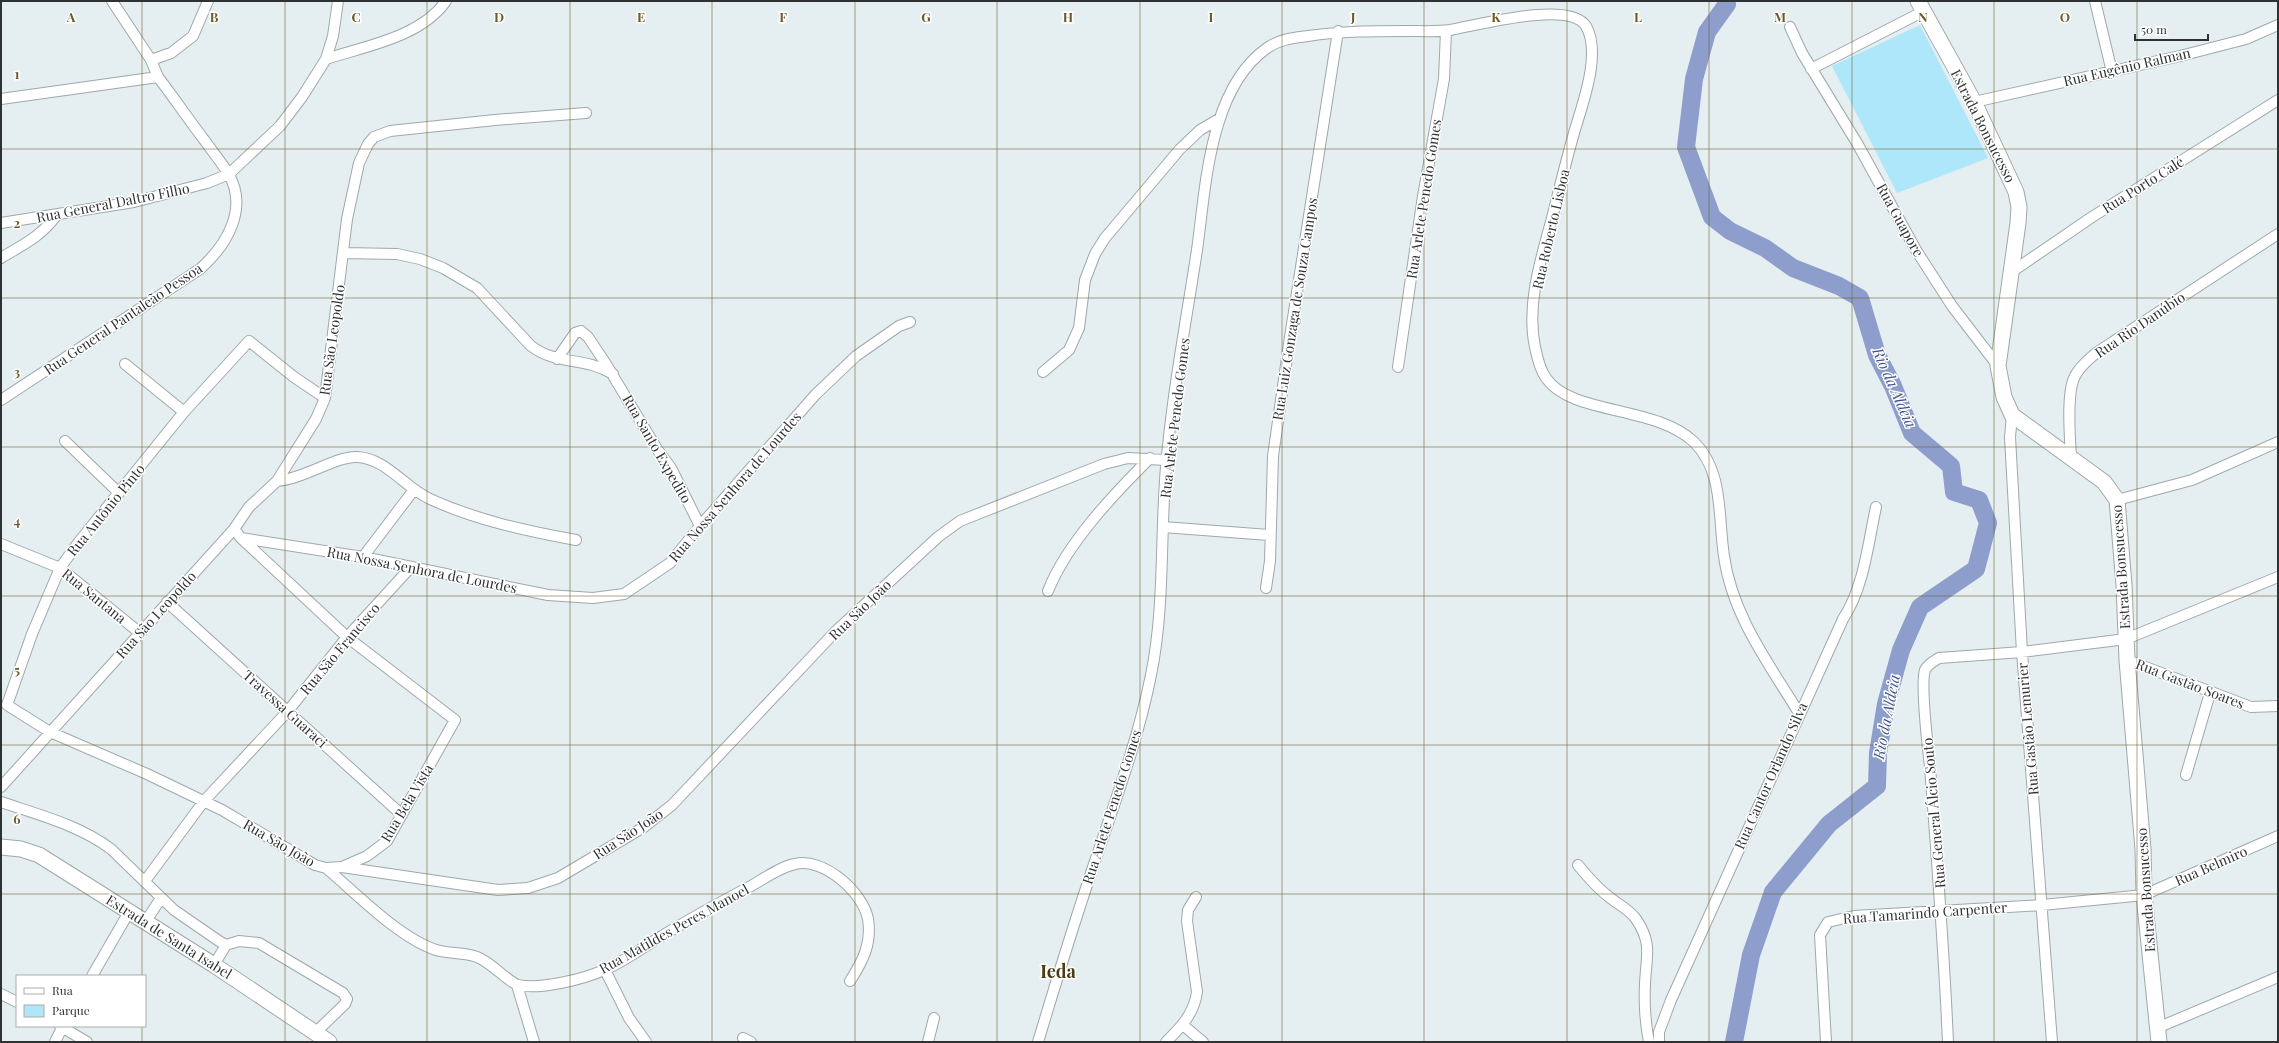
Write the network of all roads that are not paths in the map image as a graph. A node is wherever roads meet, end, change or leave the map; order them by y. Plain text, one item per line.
1 (112, 1) edge
2 (208, 1) edge
3 (338, 1) edge
4 (446, 1) edge
5 (2095, 1) edge
6 (1921, 6) edge
7 (2278, 25) edge
8 (1790, 27) dead end
9 (1587, 28) joint
10 (1338, 31) junction
11 (1446, 31) junction
12 (326, 59) junction
13 (151, 60) junction
14 (1811, 69) junction
15 (2112, 72) junction
16 (158, 77) junction
17 (1, 99) edge
18 (2278, 100) edge
19 (1974, 102) junction
20 (586, 113) dead end
21 (1219, 119) junction
22 (229, 174) junction
23 (56, 216) junction
24 (1, 223) edge
25 (2278, 234) edge
26 (343, 253) junction
27 (1, 258) edge
28 (2010, 273) junction
29 (910, 322) dead end
30 (557, 359) junction
31 (125, 364) dead end
32 (1398, 366) dead end
33 (1998, 366) junction
34 (1043, 372) dead end
35 (613, 374) junction
36 (325, 398) junction
37 (1, 400) edge
38 (184, 412) junction
39 (2012, 415) junction
40 (65, 441) dead end
41 (2278, 442) edge
42 (2071, 457) junction
43 (1150, 458) junction
44 (1167, 460) junction
45 (277, 481) junction
46 (413, 491) junction
47 (119, 493) junction
48 (2117, 500) junction
49 (1876, 507) dead end
50 (700, 526) junction
51 (1163, 527) junction
52 (234, 529) junction
53 (1270, 535) junction
54 (241, 538) junction
55 (576, 540) dead end
56 (1, 544) edge
57 (363, 557) junction
58 (411, 567) junction
59 (60, 568) junction
60 (2278, 577) edge
61 (1266, 588) dead end
62 (1048, 590) dead end
63 (167, 602) junction
64 (140, 633) junction
65 (347, 638) junction
66 (2126, 639) junction
67 (2022, 652) junction
68 (2126, 660) junction
69 (2210, 693) junction
70 (7, 705) joint
71 (2278, 706) edge
72 (288, 711) junction
73 (1799, 713) junction
74 (50, 732) junction
75 (2186, 775) dead end
76 (1, 787) edge
77 (204, 801) junction
78 (1, 802) edge
79 (402, 816) junction
80 (2278, 836) edge
81 (1, 847) edge
82 (1578, 865) dead end
83 (342, 867) junction
84 (326, 868) junction
85 (144, 882) junction
86 (2144, 895) junction
87 (1196, 897) dead end
88 (161, 898) junction
89 (2042, 905) junction
90 (1942, 911) junction
91 (129, 912) junction
92 (146, 922) junction
93 (226, 945) junction
94 (214, 965) junction
95 (605, 970) junction
96 (93, 975) edge
97 (2278, 977) edge
98 (850, 981) dead end
99 (517, 984) junction
100 (1, 994) edge
101 (16, 1002) edge
102 (934, 1018) dead end
103 (1183, 1025) junction
104 (62, 1027) edge
105 (64, 1027) edge
106 (316, 1032) junction
107 (2158, 1035) edge
108 (55, 1042) edge
109 (87, 1042) edge
110 (329, 1042) edge
111 (534, 1042) edge
112 (646, 1042) edge
113 (928, 1042) edge
114 (1038, 1042) edge
115 (1166, 1042) edge
116 (1203, 1042) edge
117 (1649, 1042) edge
118 (1658, 1042) edge
119 (1826, 1042) edge
120 (1948, 1042) edge
121 (2052, 1042) edge

1 - 13 street, Rua General Pantaleão Pessoa
2 - 13 street
3 - 12 street, Rua General Daltro Filho
4 - 12 street
5 - 15 street
6 - 14 street
6 - 19 street, Estrada Bonsucesso
7 - 15 street, Rua Eugênio Ralman
8 - 14 street, Rua Guapore
9 - 11 street, Rua Arlete Penedo Gomes
9 - 73 street, Rua Roberto Lisboa
10 - 11 street, Rua Arlete Penedo Gomes
10 - 21 street, Rua Arlete Penedo Gomes
10 - 53 street, Rua Luiz Gonzaga de Souza Campos
11 - 32 street, Rua Arlete Penedo Gomes
12 - 22 street, Rua General Daltro Filho
13 - 16 street, Rua General Pantaleão Pessoa
14 - 33 street, Rua Guapore
15 - 19 street, Rua Eugênio Ralman
16 - 17 street
16 - 22 street, Rua General Pantaleão Pessoa
18 - 28 street, Rua Porto Calé
19 - 28 street, Estrada Bonsucesso
20 - 26 street, Rua São Leopoldo
21 - 34 street
21 - 44 street, Rua Arlete Penedo Gomes
22 - 23 street, Rua General Daltro Filho
22 - 37 street, Rua General Pantaleão Pessoa
23 - 24 street, Rua General Daltro Filho
23 - 27 street
25 - 42 street, Rua Rio Danúbio
26 - 30 street
26 - 36 street, Rua São Leopoldo
28 - 33 street, Estrada Bonsucesso
29 - 50 street, Rua Nossa Senhora de Lourdes
30 - 35 street
30 - 35 street, Rua Santo Expedito
31 - 38 street
33 - 39 street, Estrada Bonsucesso
35 - 50 street, Rua Santo Expedito
36 - 38 street, Rua Antônio Pinto
36 - 45 street, Rua São Leopoldo
38 - 47 street, Rua Antônio Pinto
39 - 42 street, Estrada Bonsucesso
39 - 67 street, Rua Gastão Lemurier
40 - 47 street
41 - 48 street
42 - 48 street, Estrada Bonsucesso
43 - 44 street, Rua São João
43 - 62 street
43 - 83 street, Rua São João
44 - 51 street, Rua Arlete Penedo Gomes
45 - 46 street
45 - 52 street, Rua São Leopoldo
46 - 55 street
46 - 57 street
47 - 59 street, Rua Antônio Pinto
48 - 66 street, Estrada Bonsucesso
49 - 73 street, Rua Cantor Orlando Silva
50 - 58 street, Rua Nossa Senhora de Lourdes
51 - 53 street
51 - 114 street, Rua Arlete Penedo Gomes
52 - 54 street
52 - 63 street, Rua São Leopoldo
53 - 61 street, Rua Luiz Gonzaga de Souza Campos
54 - 57 street, Rua Nossa Senhora de Lourdes
54 - 65 street
56 - 59 street, Rua Santana
57 - 58 street, Rua Nossa Senhora de Lourdes
58 - 65 street, Rua São Francisco
59 - 64 street, Rua Santana
59 - 70 street, Rua Antônio Pinto
60 - 66 street, Rua General Álcio Souto
63 - 64 street, Rua São Leopoldo
63 - 72 street, Travessa Guaraci
64 - 74 street, Rua São Leopoldo
65 - 72 street, Rua São Francisco
65 - 79 street, Rua Bela Vista
66 - 67 street, Rua General Álcio Souto
66 - 68 street, Estrada Bonsucesso
67 - 89 street, Rua Gastão Lemurier
67 - 90 street, Rua General Álcio Souto
68 - 69 street, Rua Gastão Soares
68 - 86 street, Estrada Bonsucesso
69 - 71 street, Rua Gastão Soares
69 - 75 street
70 - 74 street, Rua São João
72 - 77 street, Rua São Francisco
72 - 79 street, Travessa Guaraci
73 - 118 street, Rua Cantor Orlando Silva
74 - 76 street, Rua São Leopoldo
74 - 77 street, Rua São João
77 - 84 street, Rua São João
77 - 85 street, Rua São Francisco
78 - 85 street
79 - 83 street, Rua Bela Vista
80 - 86 street, Rua Belmiro
81 - 91 street, Estrada de Santa Isabel
82 - 117 street
83 - 84 street, Rua São João
84 - 99 street
85 - 88 street
86 - 89 street, Rua Tamarindo Carpenter
86 - 107 street, Estrada Bonsucesso
87 - 103 street
88 - 92 street
88 - 93 street
89 - 90 street, Rua Tamarindo Carpenter
89 - 121 street, Rua Gastão Lemurier
90 - 119 street, Rua Tamarindo Carpenter
90 - 120 street, Rua General Álcio Souto
91 - 92 street, Estrada de Santa Isabel
91 - 96 street
92 - 94 street, Estrada de Santa Isabel
93 - 94 street
93 - 106 street
94 - 106 street, Estrada de Santa Isabel
95 - 98 street, Rua Matildes Peres Manoel
95 - 99 street, Rua Matildes Peres Manoel
95 - 112 street
97 - 107 street
99 - 111 street
100 - 101 street
102 - 113 street
103 - 115 street
103 - 116 street
104 - 108 street
105 - 109 street
106 - 110 street, Estrada de Santa Isabel

